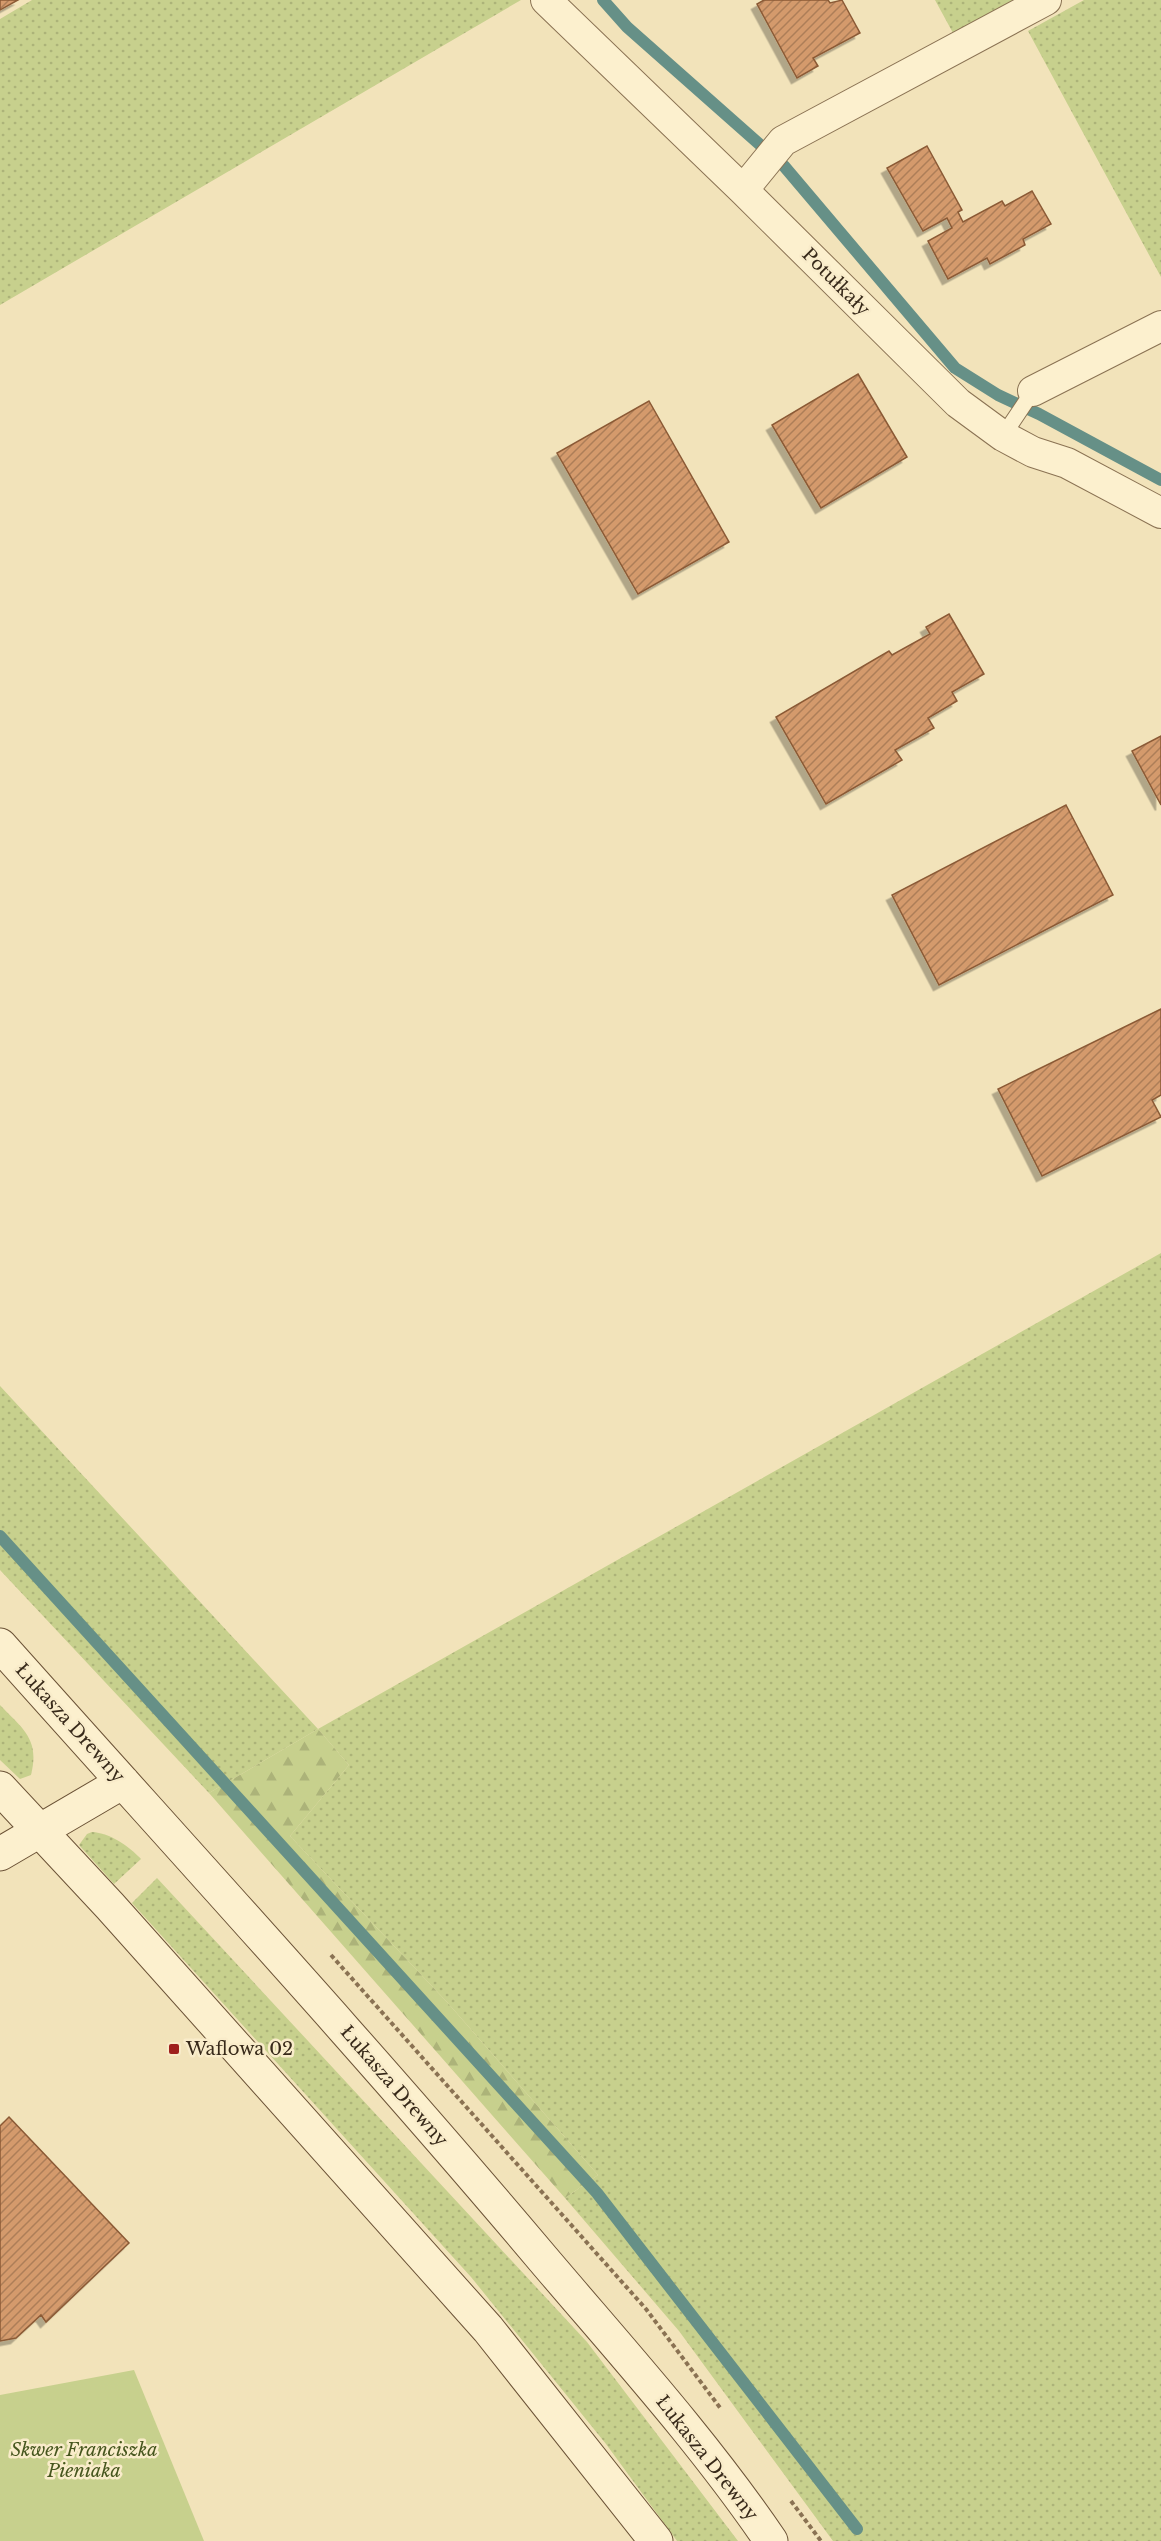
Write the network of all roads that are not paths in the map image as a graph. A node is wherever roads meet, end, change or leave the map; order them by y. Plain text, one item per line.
1 (546, 0) edge
2 (1046, 0) edge
3 (751, 180) junction
4 (1161, 326) edge
5 (1033, 391) joint
6 (1008, 429) junction
7 (1161, 513) edge
8 (0, 1645) edge
9 (123, 1782) junction
10 (0, 1788) edge
11 (39, 1829) junction
12 (0, 1854) edge
13 (657, 2541) edge
14 (771, 2541) edge

1 - 3 street, Potułkały
2 - 3 street
3 - 6 street, Potułkały
4 - 5 street
5 - 6 lane
6 - 7 street, Potułkały
8 - 9 main road, Łukasza Drewny
9 - 11 main road
9 - 14 main road, Łukasza Drewny
10 - 11 main road
11 - 12 main road
11 - 13 main road

